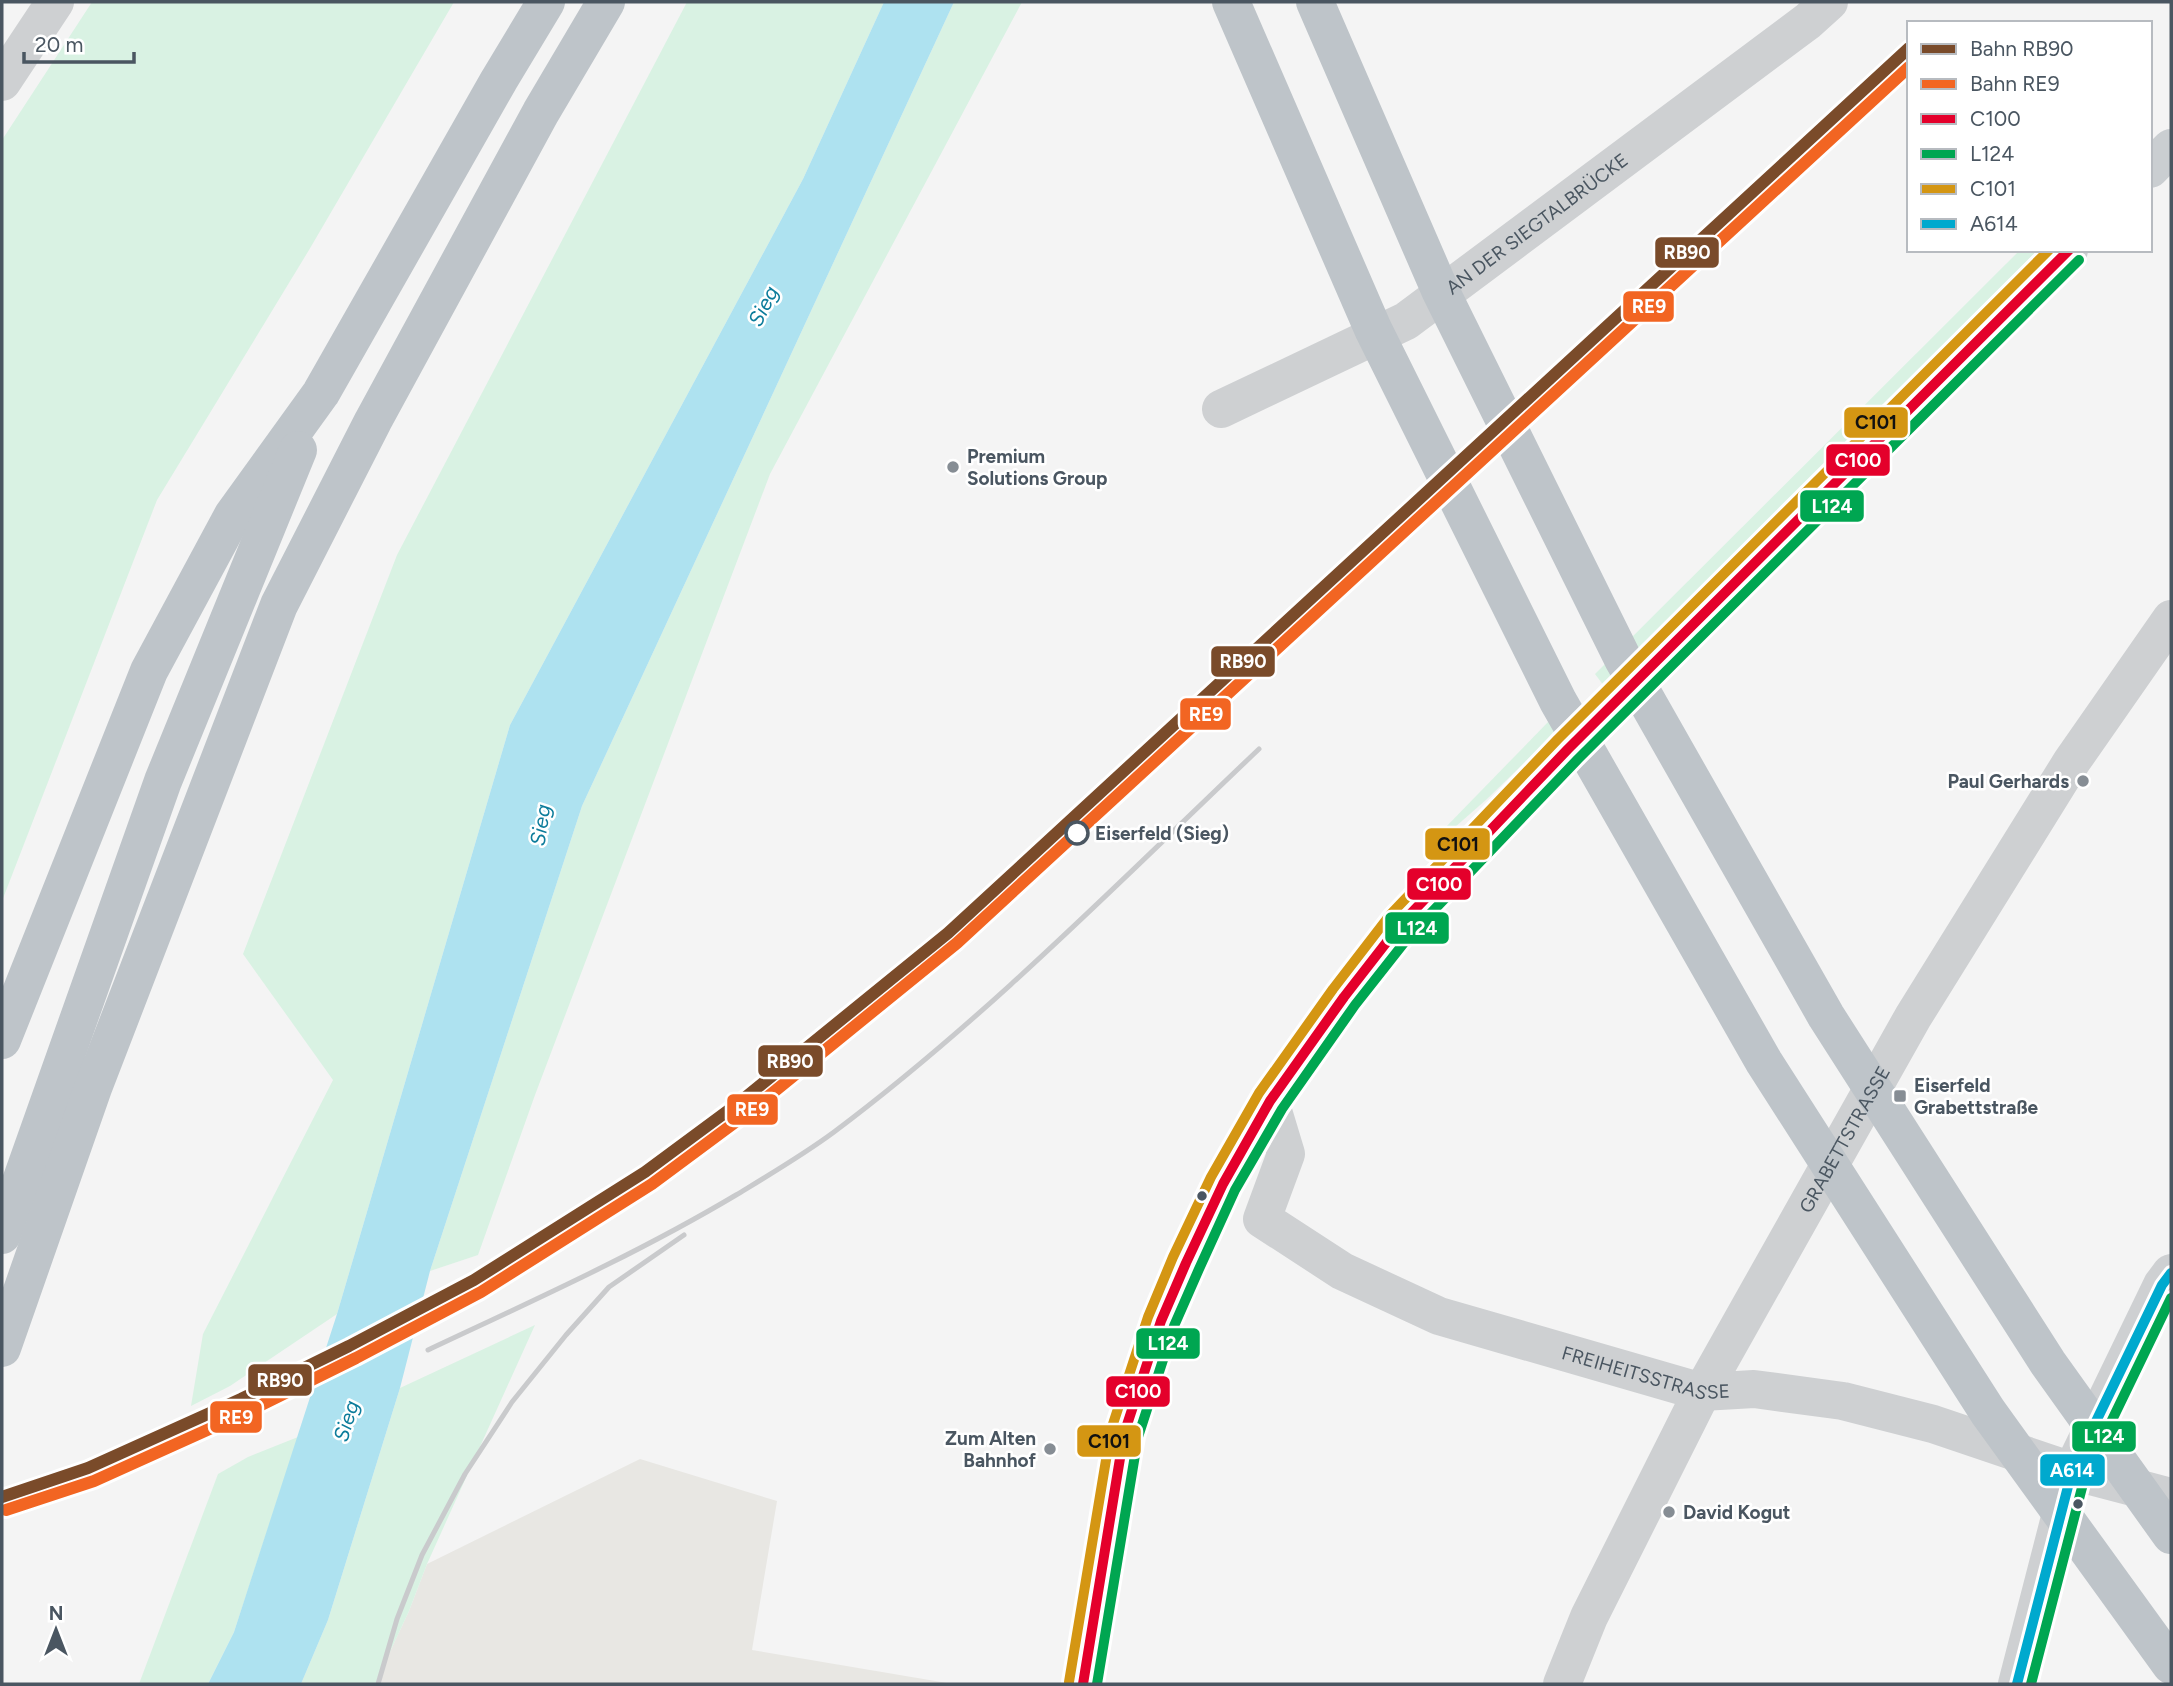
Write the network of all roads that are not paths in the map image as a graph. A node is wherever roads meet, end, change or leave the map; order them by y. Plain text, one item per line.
1 (55, 2) edge
2 (546, 2) edge
3 (606, 2) edge
4 (1231, 2) edge
5 (1315, 2) edge
6 (1829, 2) edge
7 (2, 82) edge
8 (2171, 148) edge
9 (2152, 167) edge
10 (2067, 252) edge
11 (321, 393) junction
12 (1221, 409) dead end
13 (2171, 619) edge
14 (2, 1040) edge
15 (93, 1088) junction
16 (1270, 1101) junction
17 (2, 1235) edge
18 (2171, 1273) edge
19 (2, 1285) edge
20 (2, 1348) edge
21 (1702, 1392) junction
22 (2072, 1471) junction
23 (2171, 1497) edge
24 (2171, 1535) edge
25 (2171, 1665) edge
26 (1083, 1684) edge
27 (1562, 1684) edge
28 (2017, 1684) edge

1 - 7 street
2 - 11 highway
3 - 15 highway
4 - 25 highway
5 - 24 highway
6 - 12 street, AN DER SIEGTALBRÜCKE
8 - 9 main road
10 - 16 main road
11 - 14 highway
11 - 17 highway
13 - 21 street, GRABETTSTRASSE
15 - 19 highway
15 - 20 highway
16 - 21 street, FREIHEITSSTRASSE
16 - 26 main road
18 - 22 street
21 - 22 street, FREIHEITSSTRASSE
21 - 27 street, GRABETTSTRASSE
22 - 23 street, FREIHEITSSTRASSE
22 - 28 street

